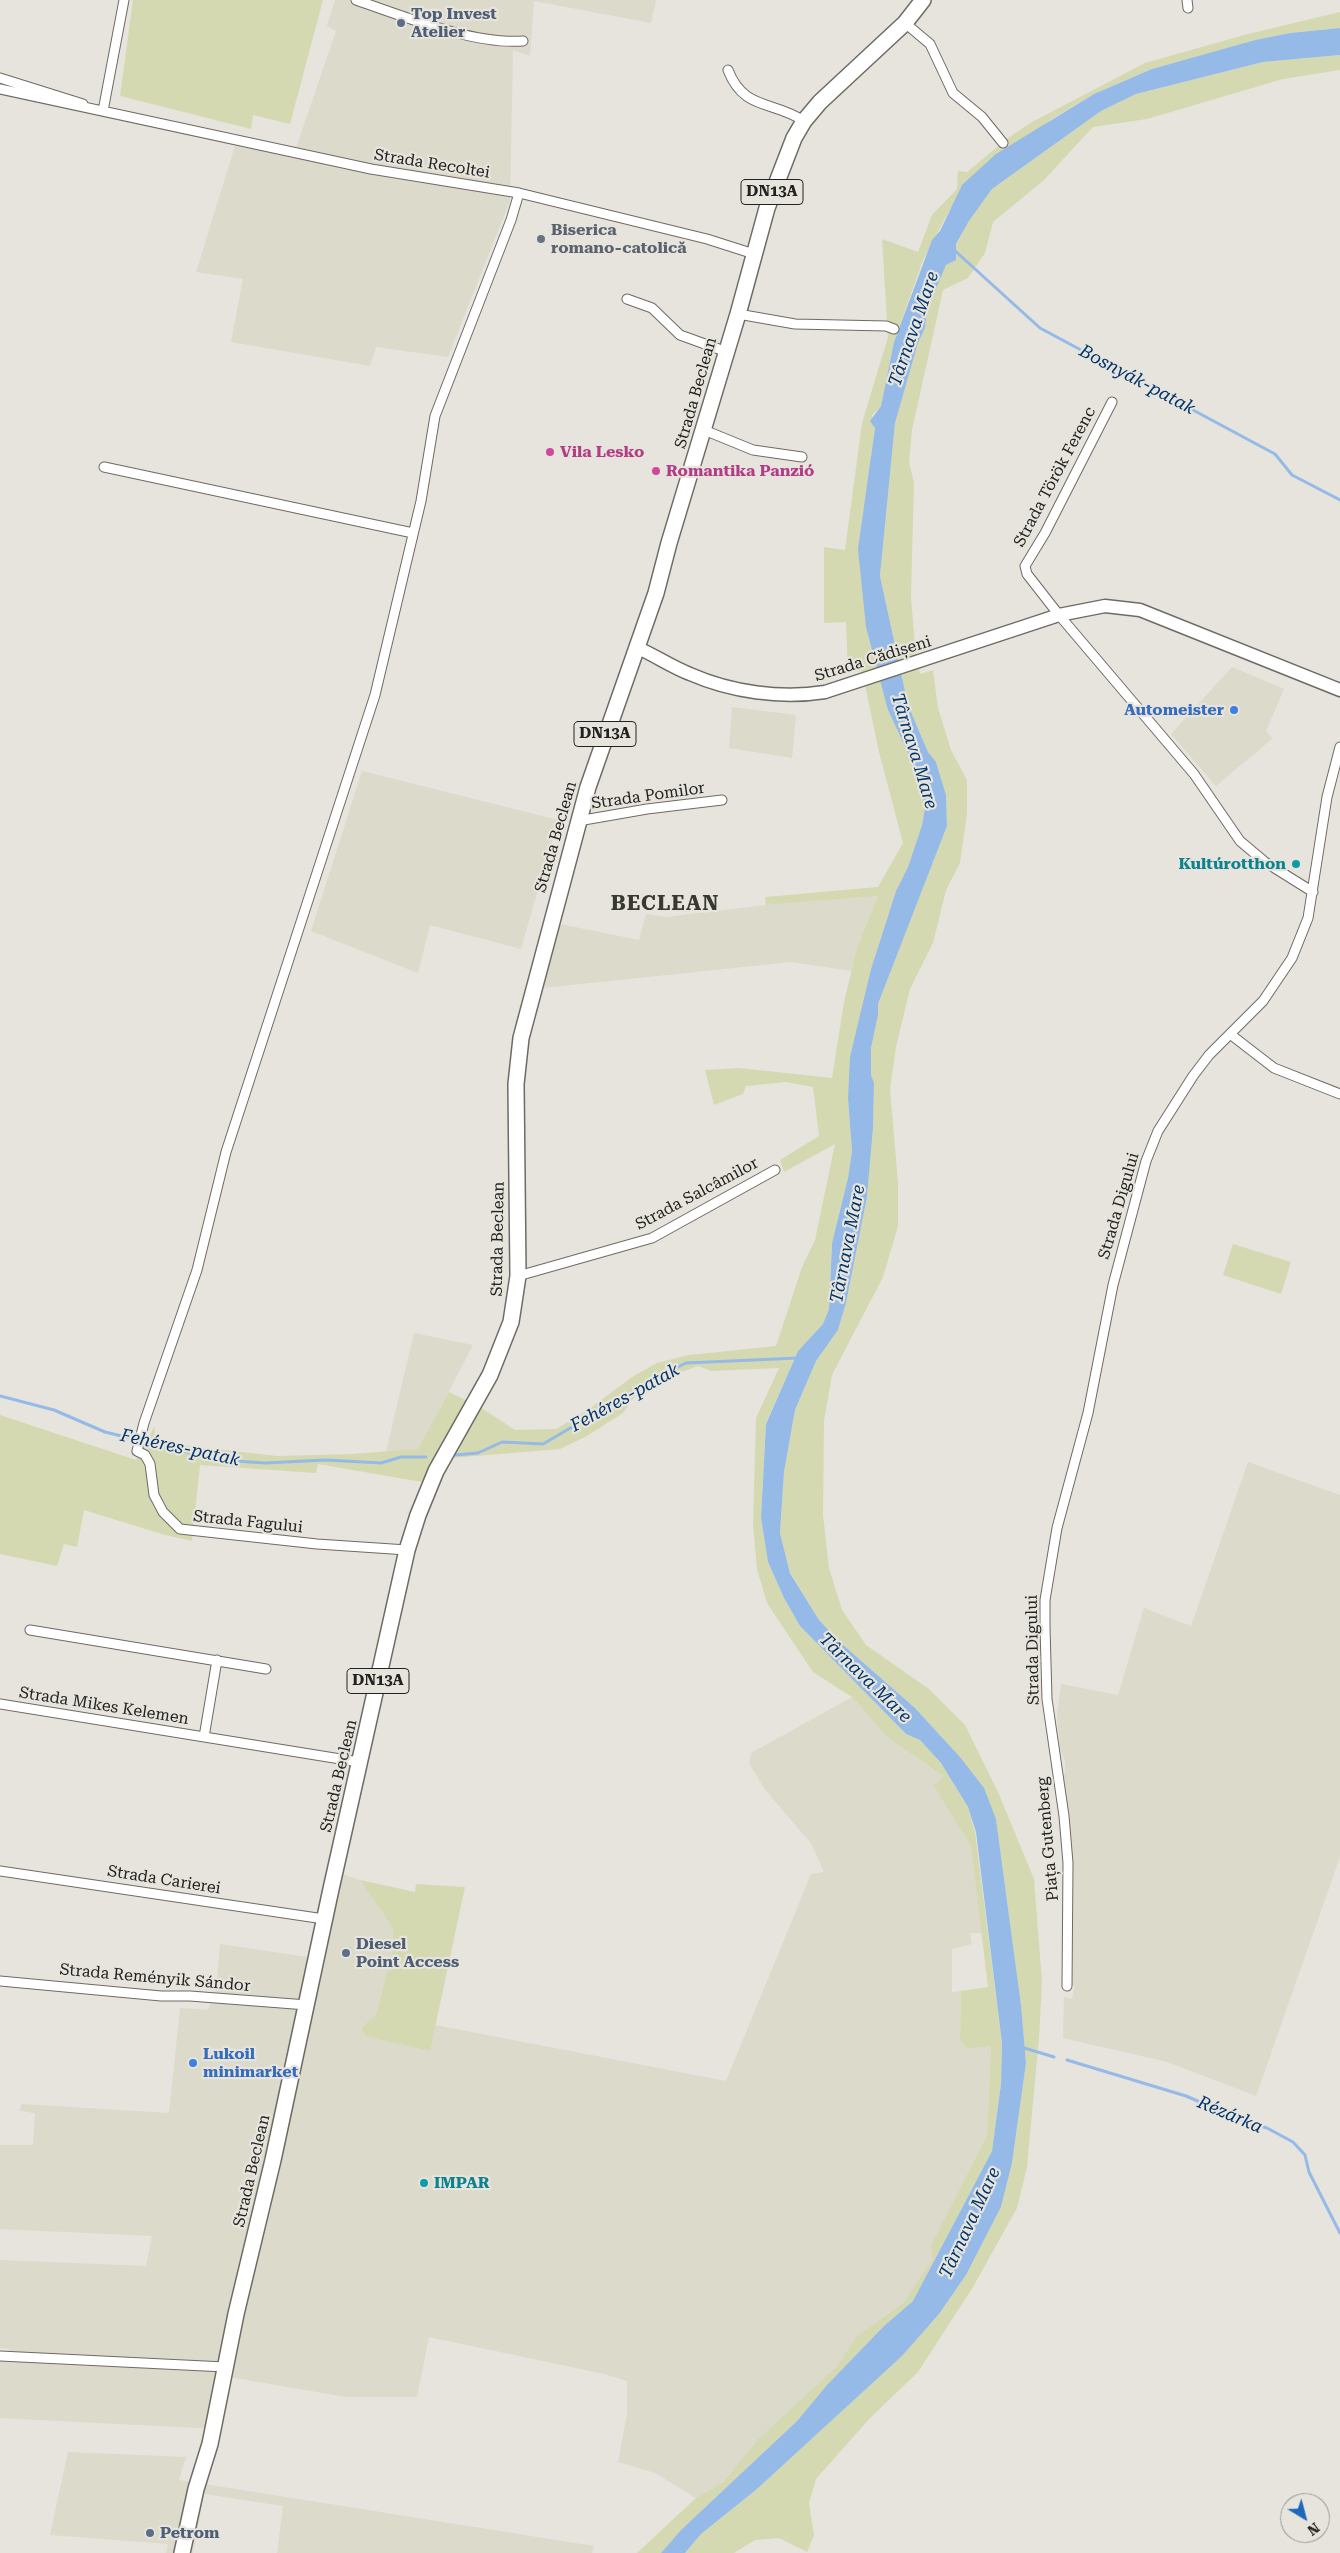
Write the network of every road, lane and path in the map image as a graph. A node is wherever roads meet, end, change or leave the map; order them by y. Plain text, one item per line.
1 (124, 0) edge
2 (356, 0) edge
3 (923, 0) edge
4 (905, 23) junction
5 (523, 41) dead end
6 (728, 70) dead end
7 (0, 78) edge
8 (0, 89) edge
9 (99, 110) junction
10 (804, 122) junction
11 (1003, 143) dead end
12 (519, 193) junction
13 (754, 254) junction
14 (627, 298) dead end
15 (738, 314) junction
16 (894, 329) dead end
17 (727, 352) junction
18 (1112, 402) dead end
19 (704, 430) junction
20 (802, 457) dead end
21 (104, 467) dead end
22 (413, 533) junction
23 (1058, 615) junction
24 (638, 648) junction
25 (1340, 690) edge
26 (1340, 747) edge
27 (722, 800) dead end
28 (578, 822) junction
29 (1313, 892) junction
30 (1230, 1034) junction
31 (1340, 1094) edge
32 (774, 1170) dead end
33 (518, 1276) junction
34 (407, 1550) junction
35 (30, 1630) dead end
36 (216, 1660) junction
37 (266, 1669) dead end
38 (0, 1704) edge
39 (1050, 1719) joint
40 (204, 1737) junction
41 (359, 1762) junction
42 (0, 1871) edge
43 (324, 1920) junction
44 (0, 1981) edge
45 (1067, 1986) dead end
46 (307, 2005) junction
47 (0, 2356) edge
48 (225, 2367) junction
49 (182, 2553) edge

1 - 9 street
2 - 5 street
3 - 4 main road, Strada Beclean / DN13A
4 - 10 main road, Strada Beclean / DN13A
4 - 11 street
6 - 10 street
7 - 9 street
8 - 9 street
9 - 12 street, Strada Recoltei
10 - 13 main road, Strada Beclean / DN13A
12 - 13 street, Strada Recoltei
12 - 22 street
13 - 15 main road, Strada Beclean / DN13A
14 - 17 street
15 - 16 street
15 - 17 main road, Strada Beclean / DN13A
17 - 19 main road, Strada Beclean / DN13A
18 - 23 street, Strada Török Ferenc
19 - 20 street
19 - 24 main road, Strada Beclean / DN13A
21 - 22 street
22 - 34 street, Strada Fagului
23 - 24 main road, Strada Cădișeni
23 - 25 main road, Strada Cădișeni
23 - 29 street
24 - 28 main road, Strada Beclean / DN13A
26 - 29 street, Strada Digului
27 - 28 street, Strada Pomilor
28 - 33 main road, Strada Beclean / DN13A
29 - 30 street, Strada Digului
30 - 31 street
30 - 39 street, Strada Digului
32 - 33 street, Strada Salcâmilor
33 - 34 main road, Strada Beclean / DN13A
34 - 41 main road, Strada Beclean / DN13A
35 - 36 street
36 - 37 street
36 - 40 street, Strada Mikes Kelemen
38 - 40 street, Strada Mikes Kelemen
39 - 45 street, Piața Gutenberg
40 - 41 street, Strada Mikes Kelemen
41 - 43 main road, Strada Beclean / DN13A
42 - 43 street, Strada Carierei
43 - 46 main road, Strada Beclean / DN13A
44 - 46 street, Strada Reményik Sándor
46 - 48 main road, Strada Beclean / DN13A
47 - 48 street
48 - 49 main road, Strada Beclean / DN13A

